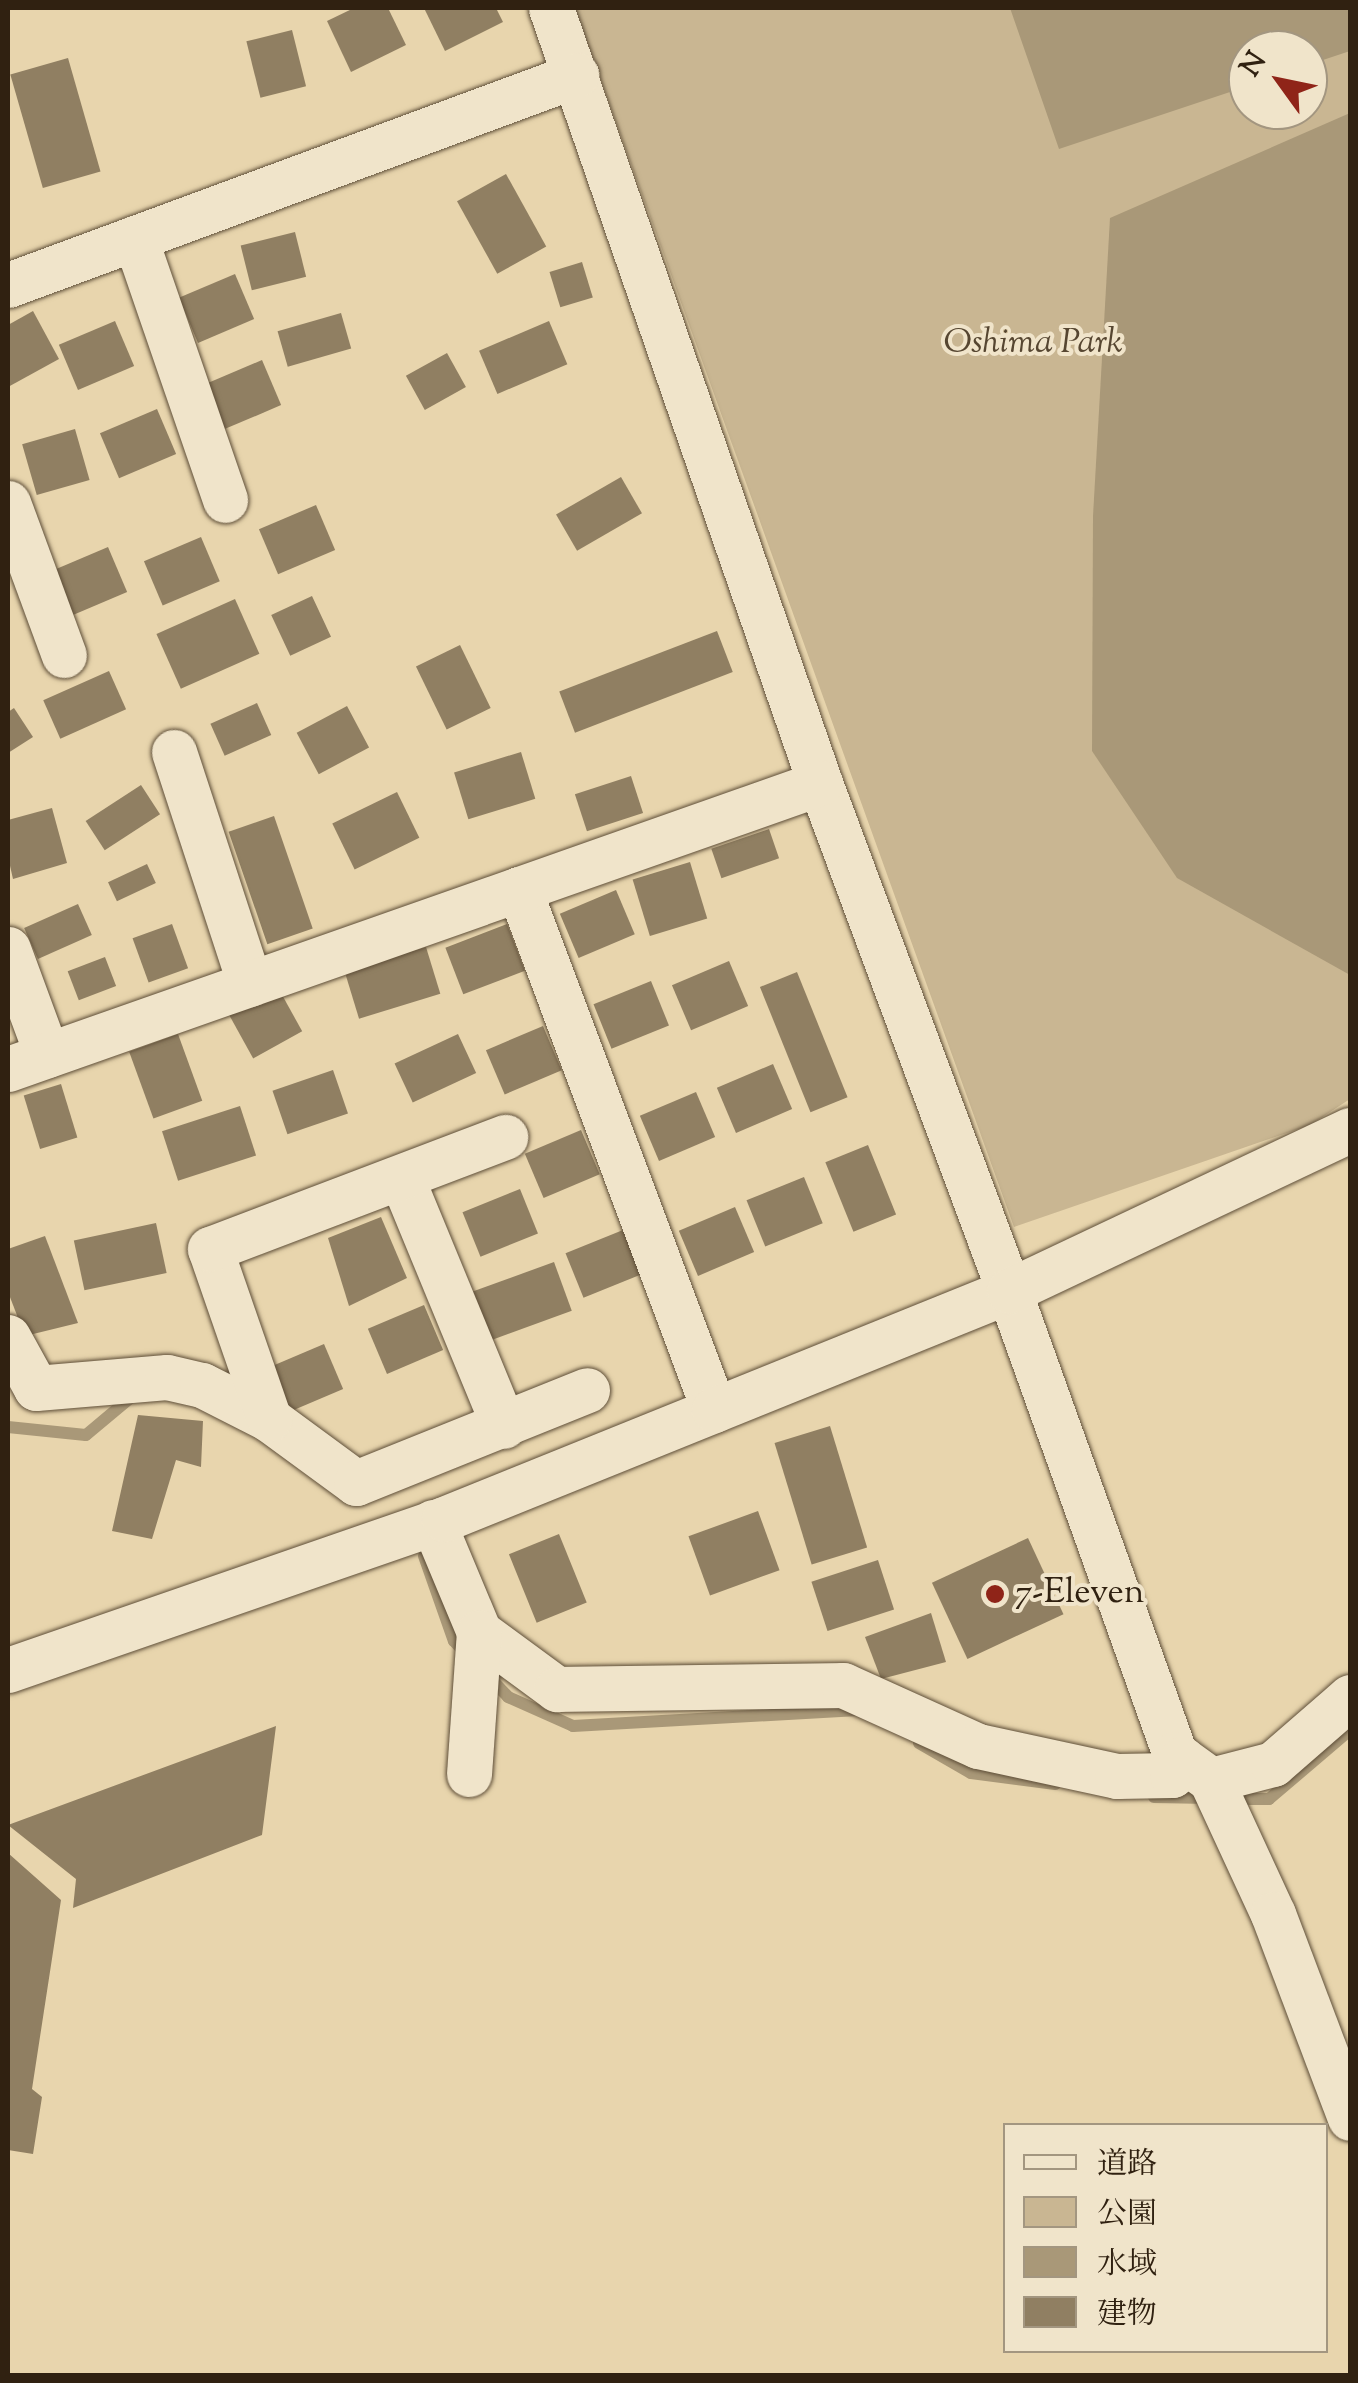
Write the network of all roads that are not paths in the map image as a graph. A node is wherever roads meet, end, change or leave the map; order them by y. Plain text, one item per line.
1 (551, 8) edge
2 (576, 76) junction
3 (135, 238) junction
4 (8, 285) edge
5 (225, 500) dead end
6 (8, 503) edge
7 (64, 655) dead end
8 (174, 752) dead end
9 (820, 784) junction
10 (519, 889) junction
11 (8, 949) edge
12 (250, 984) junction
13 (27, 1062) edge
14 (1350, 1130) edge
15 (505, 1136) dead end
16 (402, 1180) junction
17 (1010, 1292) junction
18 (8, 1337) edge
19 (587, 1390) dead end
20 (714, 1410) junction
21 (269, 1419) junction
22 (504, 1426) junction
23 (433, 1522) junction
24 (479, 1634) junction
25 (8, 1670) edge
26 (1350, 1697) edge
27 (469, 1774) dead end
28 (1202, 1774) junction
29 (1350, 2118) edge

1 - 2 street
2 - 3 street
2 - 9 street
3 - 4 street
3 - 5 street
6 - 7 street
8 - 12 street
9 - 10 street
9 - 17 street
10 - 12 street
10 - 20 street
11 - 13 street
12 - 13 street
14 - 17 street
15 - 16 street
16 - 21 street
16 - 22 street
17 - 20 street
17 - 28 street
18 - 21 street
19 - 22 street
20 - 23 street
21 - 22 street
23 - 24 street
23 - 25 street
24 - 27 street
24 - 28 street
26 - 28 street
28 - 29 street

